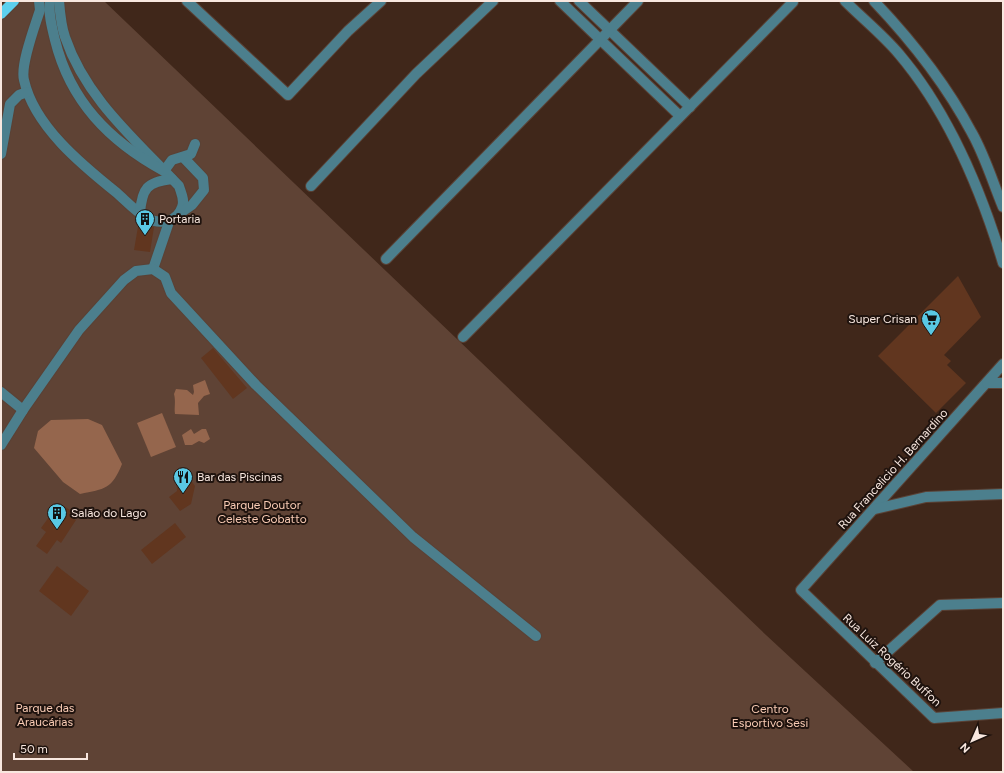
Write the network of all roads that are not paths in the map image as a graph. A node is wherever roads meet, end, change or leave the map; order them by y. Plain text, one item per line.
1 (14, 1) edge
2 (187, 1) edge
3 (381, 1) edge
4 (493, 1) edge
5 (560, 1) edge
6 (580, 1) edge
7 (638, 1) edge
8 (845, 1) edge
9 (874, 1) edge
10 (47, 2) edge
11 (793, 2) edge
12 (1, 14) edge
13 (610, 30) junction
14 (600, 40) junction
15 (27, 92) junction
16 (690, 107) junction
17 (680, 116) junction
18 (195, 144) dead end
19 (1, 154) edge
20 (183, 157) junction
21 (164, 171) junction
22 (172, 179) junction
23 (311, 186) dead end
24 (1003, 207) edge
25 (140, 213) junction
26 (173, 218) junction
27 (386, 259) dead end
28 (1003, 263) edge
29 (153, 269) junction
30 (463, 337) dead end
31 (1003, 364) edge
32 (986, 383) junction
33 (1003, 383) edge
34 (1, 392) edge
35 (22, 410) junction
36 (1, 445) edge
37 (1003, 494) edge
38 (874, 509) junction
39 (801, 590) joint
40 (1003, 603) edge
41 (536, 636) dead end
42 (876, 664) junction
43 (1003, 713) edge

1 - 12 main road
2 - 3 street
4 - 23 street
5 - 14 street
6 - 13 street
7 - 13 street
8 - 28 street
9 - 24 street
10 - 15 street
10 - 21 street
10 - 21 street
11 - 16 street
13 - 14 street
13 - 16 street
14 - 17 street
14 - 27 street
15 - 19 street
15 - 25 street
16 - 17 street
17 - 30 street
18 - 20 street
20 - 21 street
20 - 26 street
21 - 22 street
22 - 25 street
22 - 26 street
25 - 26 street
26 - 29 street
29 - 35 street
29 - 41 street
31 - 32 street, Rua Francelicio H. Bernardino
32 - 33 street
32 - 38 street, Rua Francelicio H. Bernardino
34 - 35 street
35 - 36 street
37 - 38 street
38 - 39 street, Rua Francelicio H. Bernardino
39 - 42 street, Rua Luiz Rogério Buffon
40 - 42 street
42 - 43 street, Rua Luiz Rogério Buffon

